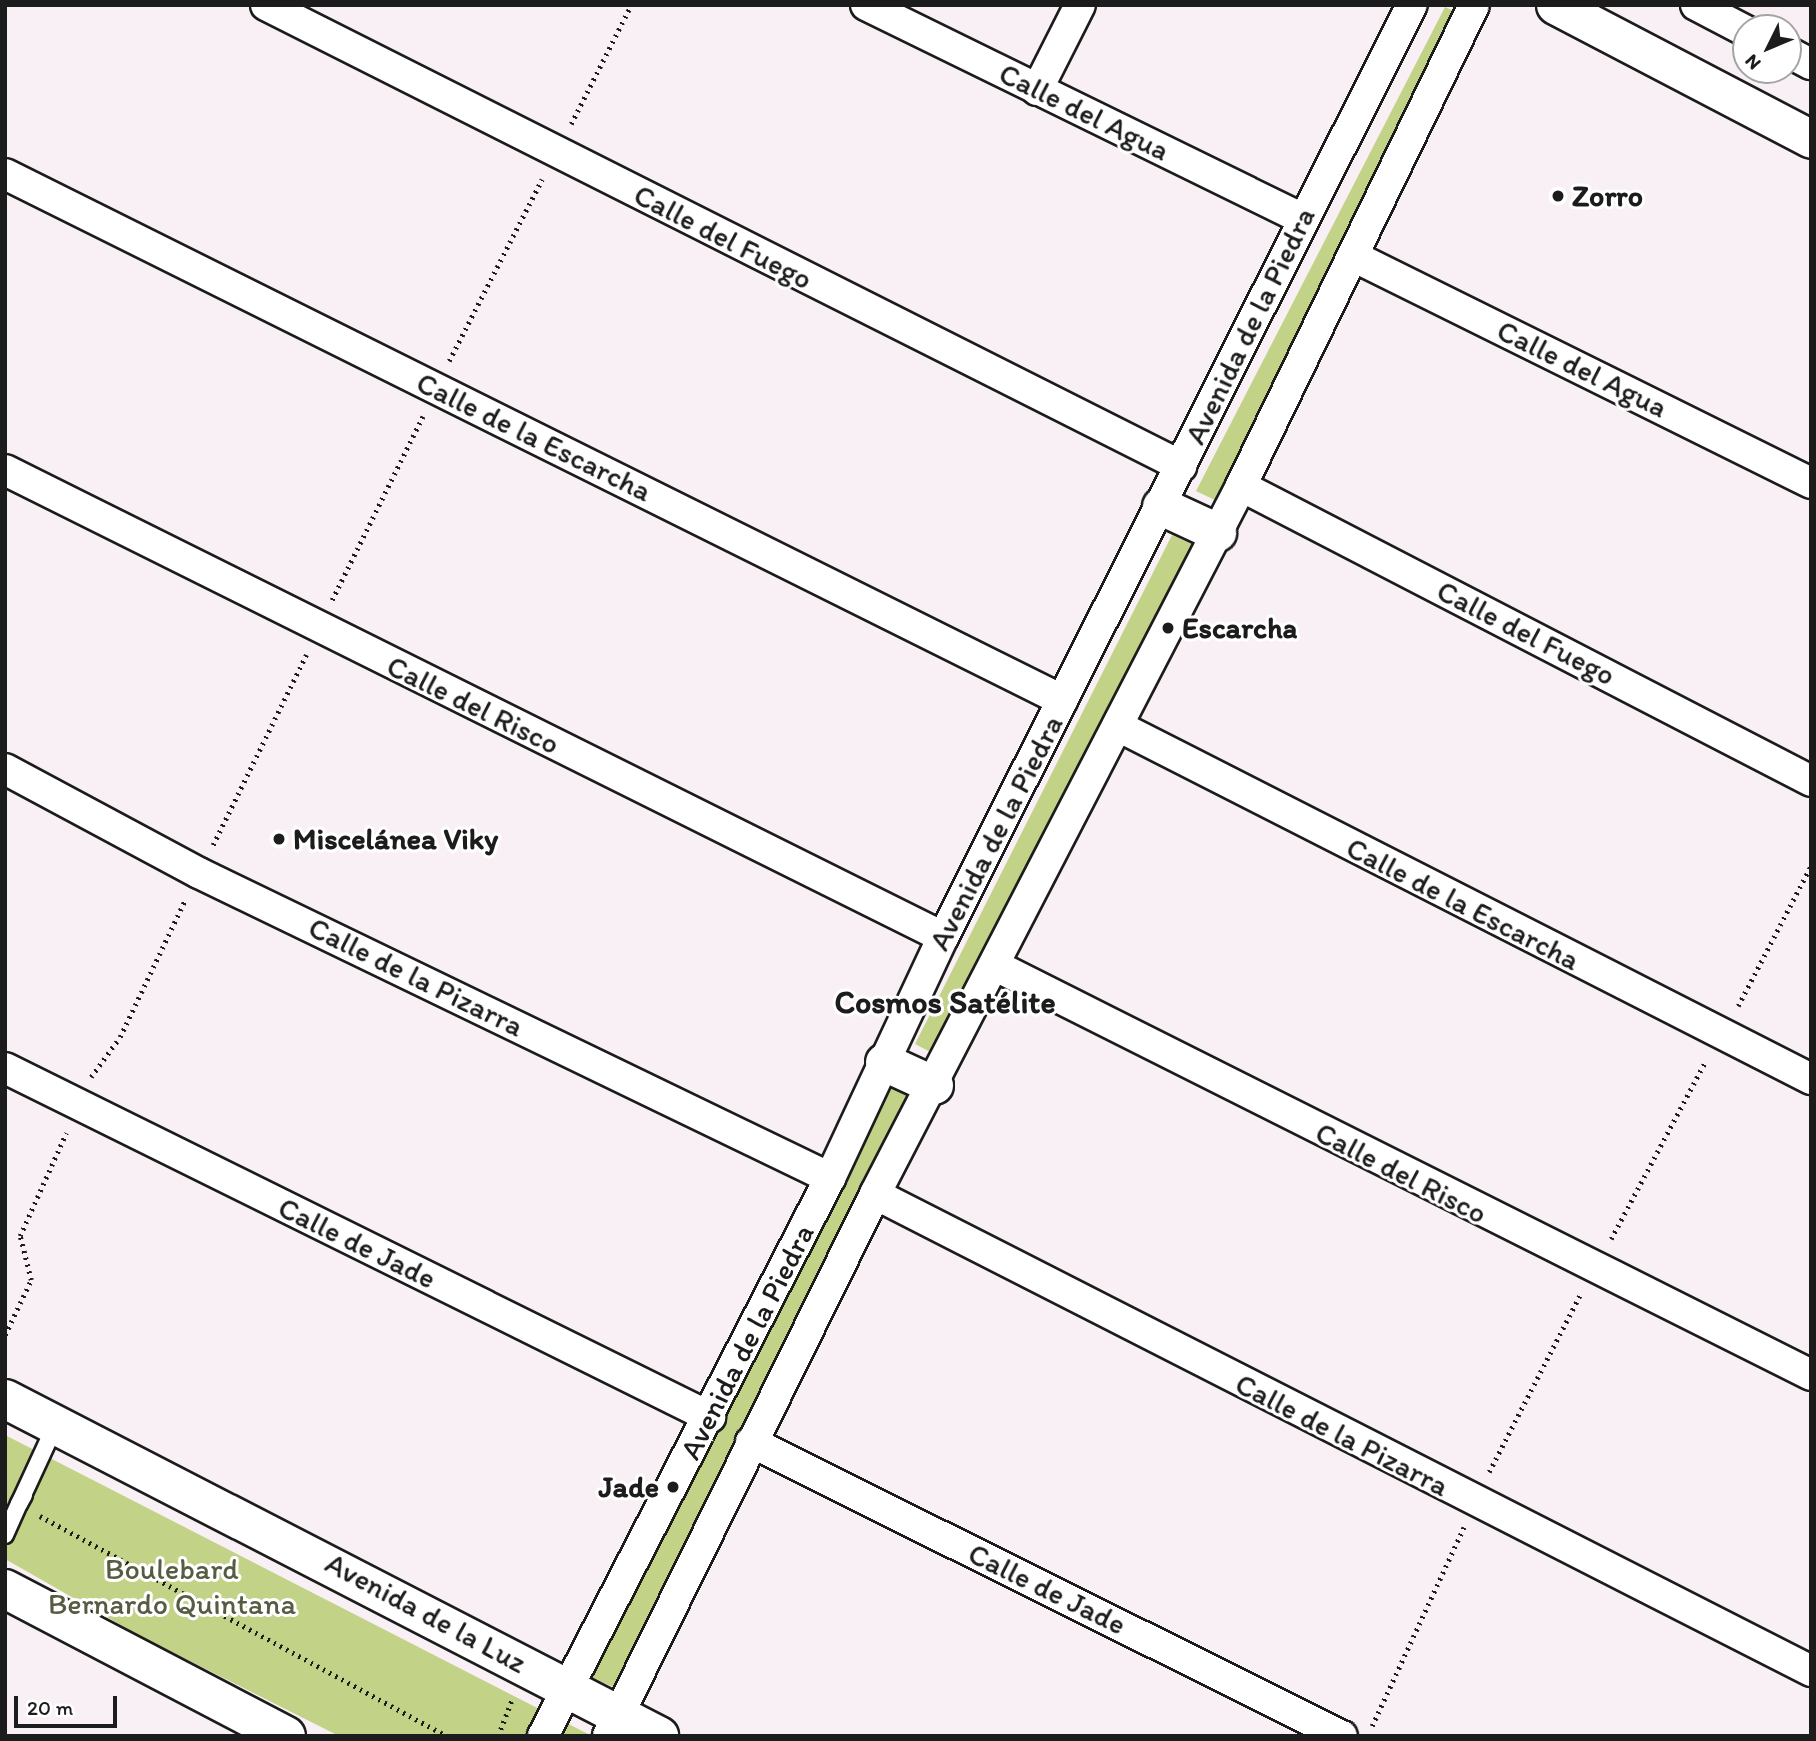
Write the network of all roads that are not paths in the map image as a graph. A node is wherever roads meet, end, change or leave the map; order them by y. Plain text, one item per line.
1 (266, 5) edge
2 (866, 5) edge
3 (1080, 5) edge
4 (1412, 5) edge
5 (1474, 5) edge
6 (1555, 5) edge
7 (1696, 5) edge
8 (1732, 24) edge
9 (1037, 89) junction
10 (1811, 139) edge
11 (5, 174) edge
12 (1303, 219) junction
13 (1353, 256) junction
14 (1181, 466) junction
15 (5, 470) edge
16 (1811, 483) edge
17 (1241, 486) junction
18 (1161, 506) junction
19 (1217, 532) junction
20 (1062, 700) junction
21 (1118, 726) junction
22 (5, 769) edge
23 (1811, 781) edge
24 (943, 937) junction
25 (994, 965) junction
26 (884, 1062) junction
27 (5, 1068) edge
28 (1811, 1079) edge
29 (934, 1085) junction
30 (830, 1178) junction
31 (875, 1194) junction
32 (1811, 1375) edge
33 (5, 1399) edge
34 (709, 1417) junction
35 (56, 1423) junction
36 (751, 1442) junction
37 (5, 1535) edge
38 (5, 1589) edge
39 (1811, 1671) edge
40 (566, 1688) junction
41 (613, 1726) edge
42 (286, 1736) edge
43 (543, 1736) edge
44 (659, 1736) edge
45 (1342, 1736) edge

1 - 14 street, Calle del Fuego
2 - 9 street, Calle del Agua
3 - 9 street
4 - 12 street, Avenida de la Piedra
5 - 13 street, Avenida de la Piedra
6 - 10 street
7 - 8 street
9 - 12 street, Calle del Agua
11 - 20 street, Calle de la Escarcha
12 - 14 street, Avenida de la Piedra
13 - 16 street, Calle del Agua
13 - 17 street, Avenida de la Piedra
14 - 18 street, Avenida de la Piedra
15 - 24 street, Calle del Risco
17 - 19 street, Avenida de la Piedra
17 - 23 street, Calle del Fuego
18 - 19 street
18 - 20 street, Avenida de la Piedra
19 - 21 street, Avenida de la Piedra
20 - 24 street, Avenida de la Piedra
21 - 25 street, Avenida de la Piedra
21 - 28 street, Calle de la Escarcha
22 - 30 street, Calle de la Pizarra
24 - 26 street, Avenida de la Piedra
25 - 29 street, Avenida de la Piedra
25 - 32 street, Calle del Risco
26 - 29 street
26 - 30 street, Avenida de la Piedra
27 - 34 street, Calle de Jade
29 - 31 street, Avenida de la Piedra
30 - 34 street, Avenida de la Piedra
31 - 36 street, Avenida de la Piedra
31 - 39 street, Calle de la Pizarra
33 - 35 main road, Avenida de la Luz
34 - 40 street, Avenida de la Piedra
35 - 37 lane
35 - 40 main road, Avenida de la Luz
36 - 41 street, Avenida de la Piedra
36 - 45 street, Calle de Jade
38 - 42 main road
40 - 41 main road, Avenida de la Luz
40 - 43 street, Avenida de la Piedra
41 - 44 main road, Avenida de la Luz

